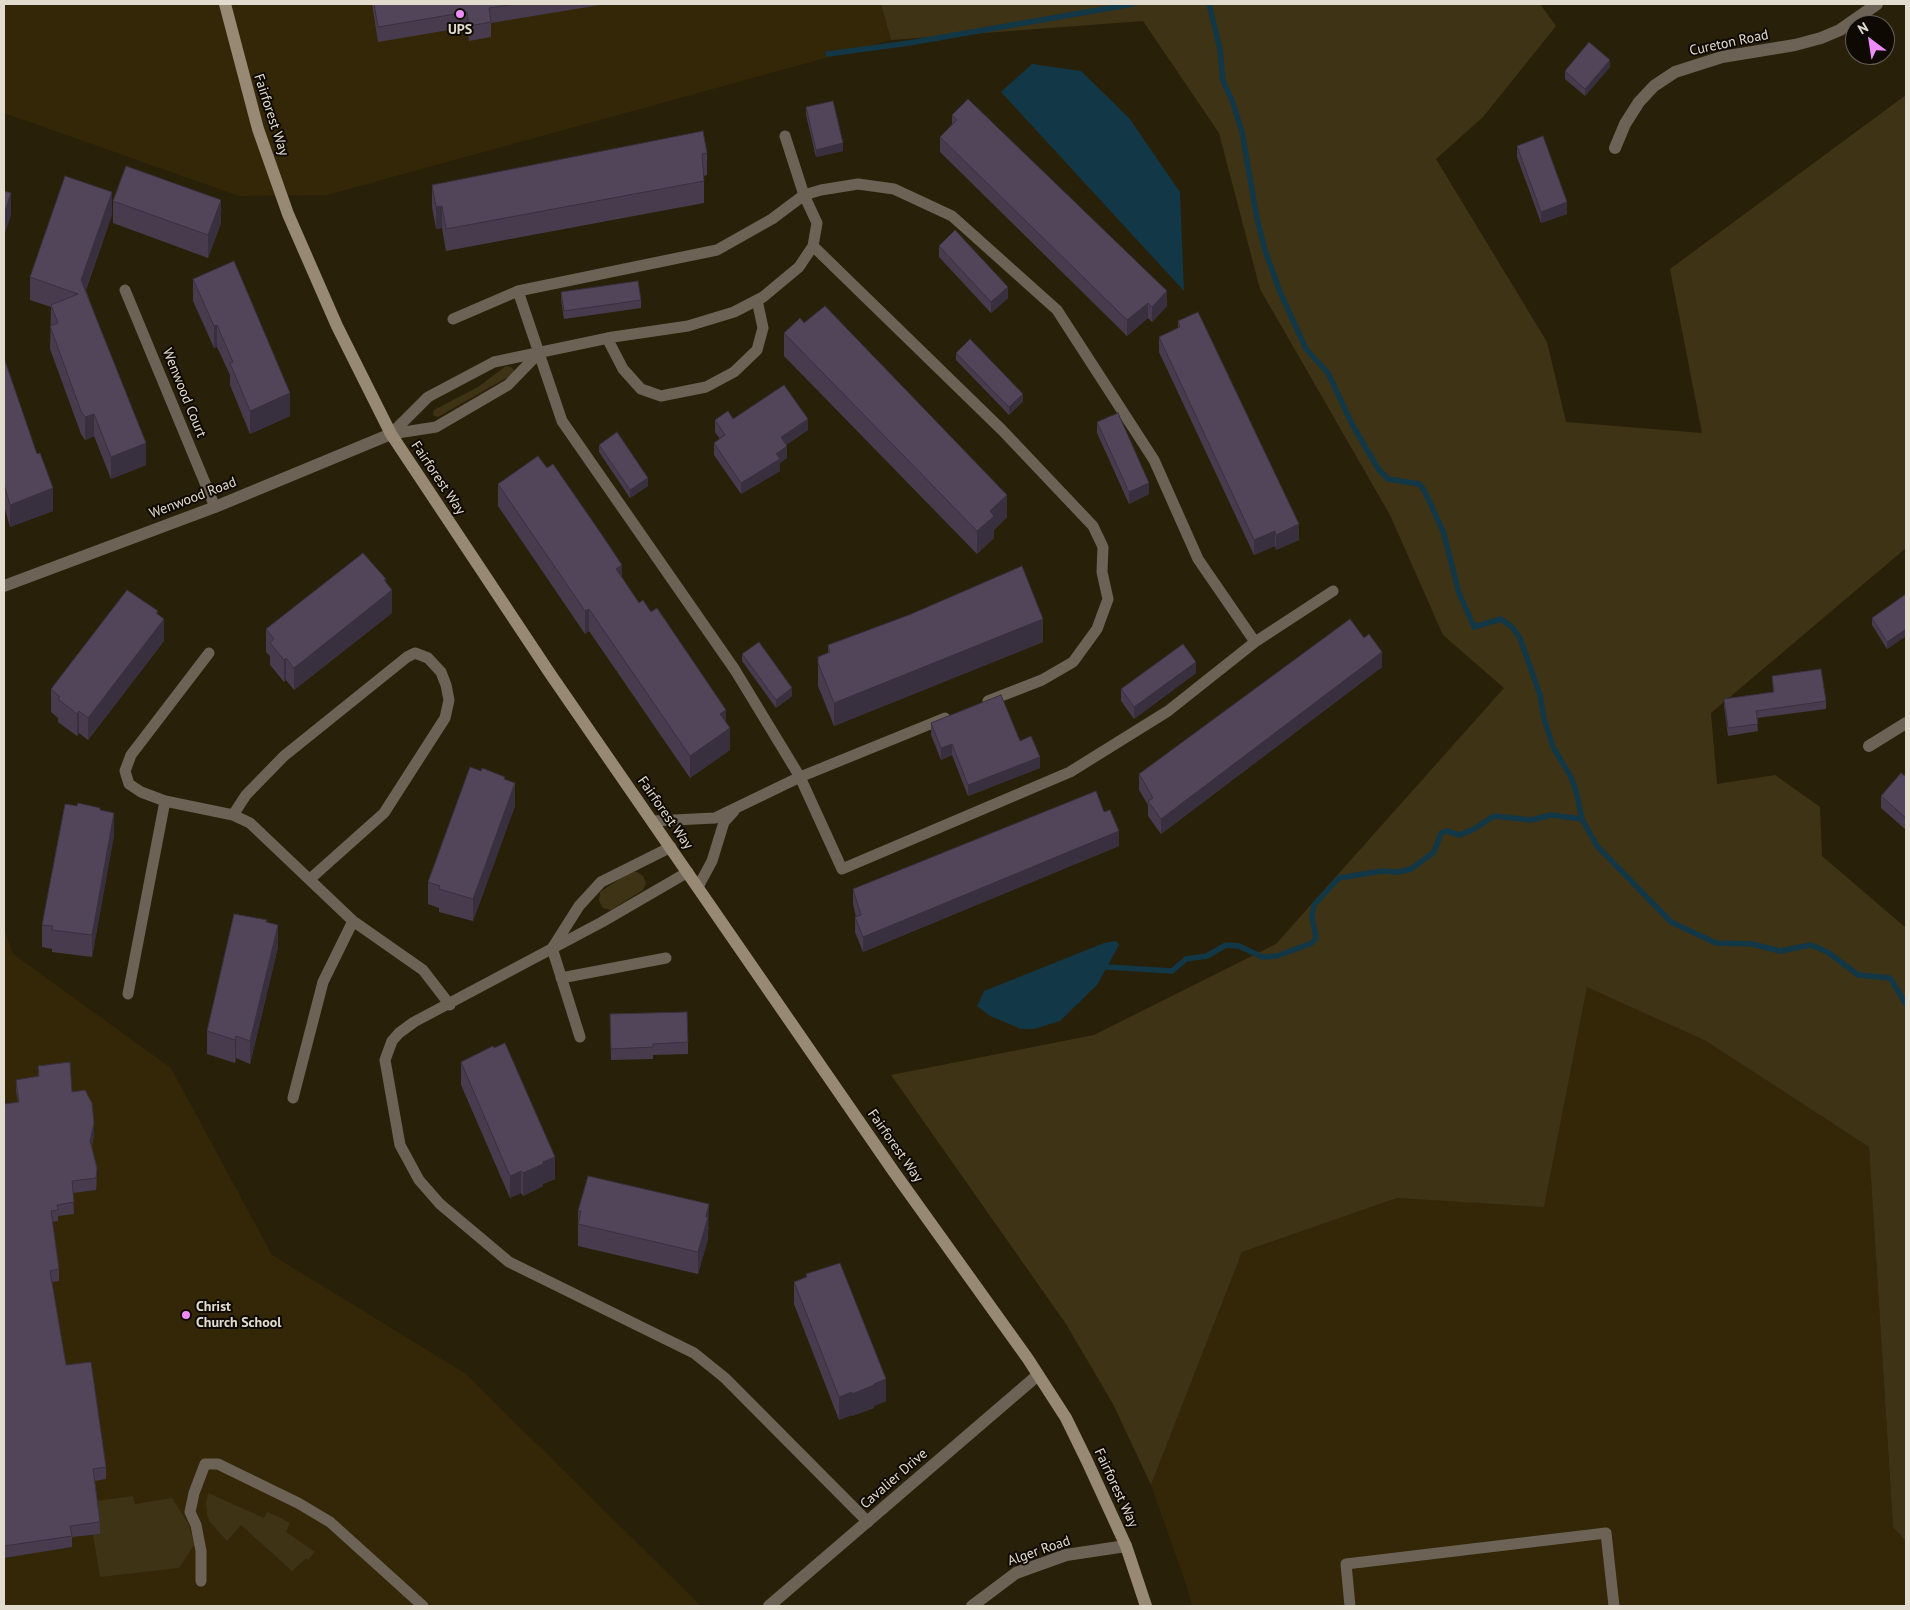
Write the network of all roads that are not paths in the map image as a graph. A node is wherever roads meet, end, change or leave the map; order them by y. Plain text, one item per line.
1 (225, 4) edge
2 (1877, 4) edge
3 (786, 136) dead end
4 (1615, 148) dead end
5 (804, 195) junction
6 (813, 246) junction
7 (125, 290) dead end
8 (518, 290) junction
9 (757, 300) junction
10 (453, 319) dead end
11 (607, 338) junction
12 (539, 353) junction
13 (391, 434) junction
14 (215, 507) junction
15 (4, 586) edge
16 (1333, 591) dead end
17 (1255, 642) junction
18 (209, 652) dead end
19 (978, 705) edge
20 (960, 712) edge
21 (1906, 723) edge
22 (1870, 746) dead end
23 (800, 776) junction
24 (165, 801) junction
25 (739, 806) junction
26 (233, 815) junction
27 (653, 821) junction
28 (671, 847) junction
29 (688, 872) junction
30 (310, 880) junction
31 (698, 887) junction
32 (353, 921) junction
33 (552, 948) junction
34 (666, 958) dead end
35 (561, 978) junction
36 (128, 994) dead end
37 (450, 1004) junction
38 (580, 1037) dead end
39 (293, 1098) dead end
40 (1038, 1375) junction
41 (868, 1522) junction
42 (1126, 1546) junction
43 (201, 1582) dead end
44 (423, 1606) edge
45 (769, 1606) edge
46 (972, 1606) edge
47 (1146, 1606) edge
48 (1350, 1606) edge
49 (1614, 1606) edge

1 - 13 main road, Fairforest Way
2 - 4 street, Cureton Road
3 - 5 lane
5 - 6 lane
5 - 8 lane
5 - 17 lane
6 - 9 lane
6 - 19 lane
7 - 14 lane, Wenwood Court
8 - 10 lane
8 - 12 lane
9 - 11 lane
9 - 11 lane
11 - 12 lane
12 - 13 lane
12 - 13 lane
12 - 23 lane
13 - 14 street, Wenwood Road
13 - 27 main road, Fairforest Way
14 - 15 street, Wenwood Road
16 - 17 lane
17 - 23 lane
18 - 24 lane
20 - 23 lane
21 - 22 street
23 - 25 lane
24 - 26 lane
24 - 36 lane
25 - 27 lane
25 - 31 lane
26 - 30 lane
26 - 30 lane
27 - 28 main road, Fairforest Way
28 - 29 main road, Fairforest Way
28 - 33 lane
29 - 31 main road, Fairforest Way
29 - 33 lane
30 - 32 lane
31 - 40 main road, Fairforest Way
32 - 37 lane
32 - 39 lane
33 - 35 lane
33 - 37 lane
34 - 35 lane
35 - 38 lane
37 - 41 lane
40 - 41 street, Cavalier Drive
40 - 42 main road, Fairforest Way
41 - 45 street, Cavalier Drive
42 - 46 street, Alger Road
42 - 47 main road, Fairforest Way
43 - 44 lane
48 - 49 lane

